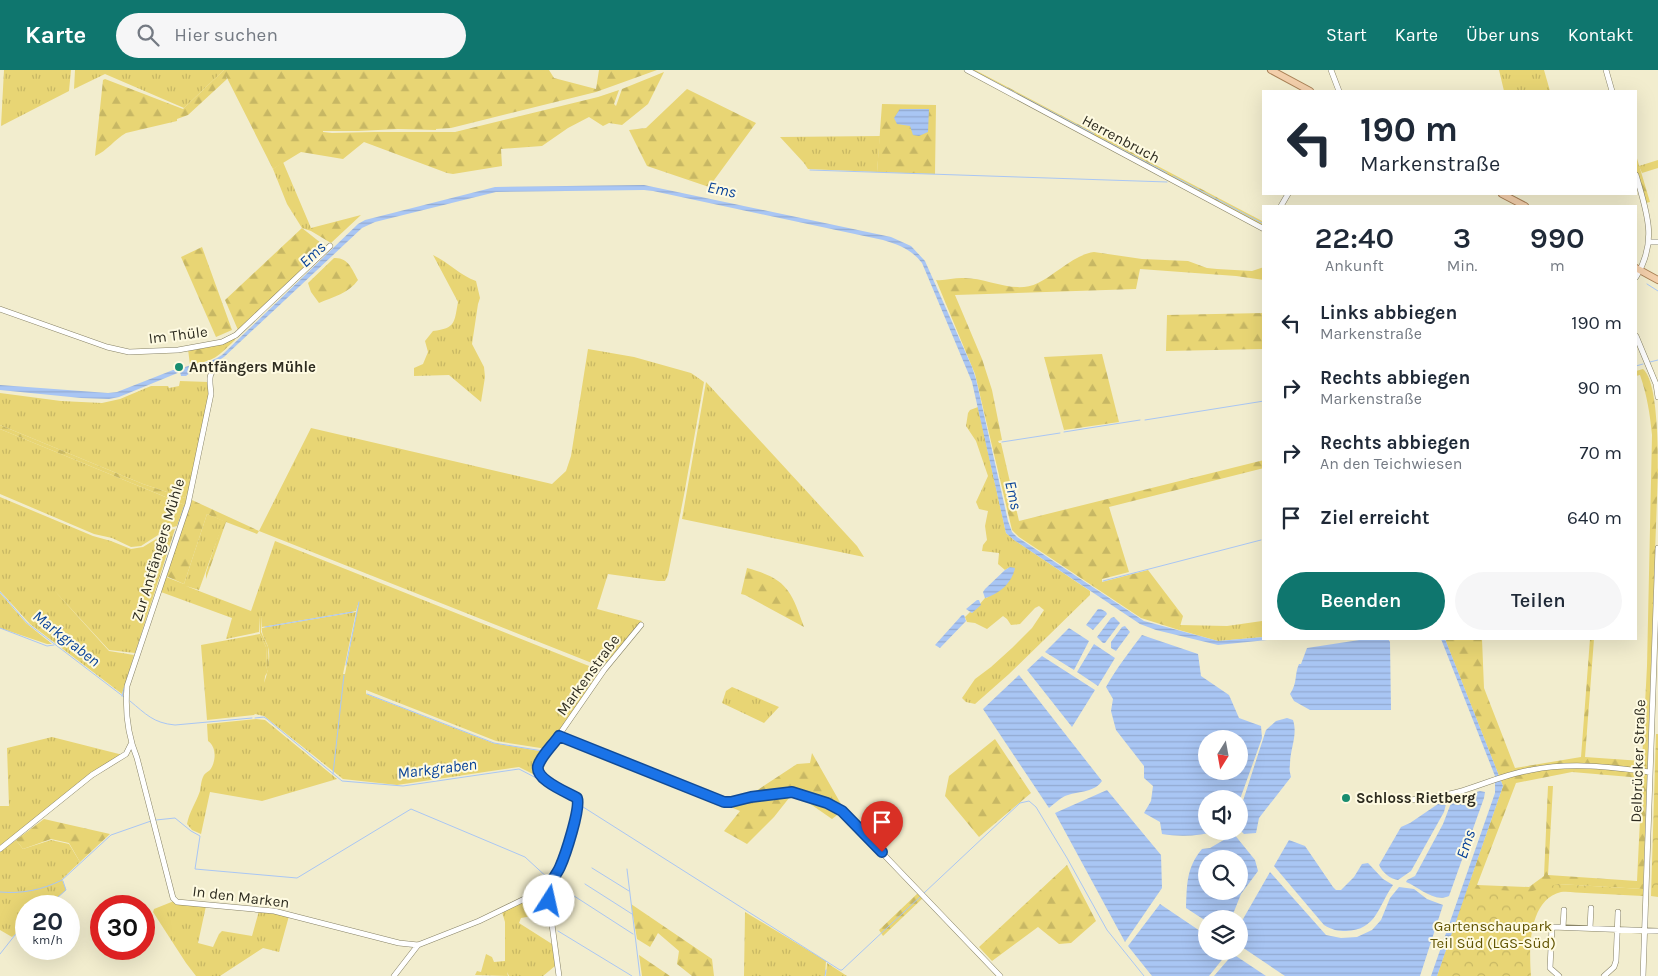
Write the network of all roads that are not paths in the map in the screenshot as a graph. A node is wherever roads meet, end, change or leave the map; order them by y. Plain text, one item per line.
1 (967, 70) edge
2 (1271, 70) edge
3 (1331, 70) edge
4 (1606, 70) edge
5 (1308, 90) edge
6 (1339, 90) edge
7 (1612, 90) edge
8 (1637, 179) edge
9 (1504, 195) edge
10 (1523, 205) edge
11 (1262, 229) edge
12 (1650, 242) junction
13 (1658, 242) edge
14 (330, 246) dead end
15 (1638, 269) edge
16 (1658, 280) edge
17 (0, 308) edge
18 (1637, 338) edge
19 (218, 365) dead end
20 (1658, 398) edge
21 (1658, 548) edge
22 (641, 625) dead end
23 (1656, 665) edge
24 (559, 736) junction
25 (131, 744) junction
26 (126, 754) junction
27 (137, 758) junction
28 (1650, 772) junction
29 (1401, 801) dead end
30 (0, 849) edge
31 (547, 888) junction
32 (1591, 908) dead end
33 (1564, 910) dead end
34 (1618, 912) dead end
35 (1563, 927) junction
36 (1590, 928) junction
37 (1618, 929) junction
38 (1644, 930) junction
39 (1658, 931) edge
40 (418, 945) junction
41 (394, 976) edge
42 (558, 976) edge
43 (1000, 976) edge
44 (1559, 976) edge
45 (1604, 976) edge
46 (1643, 976) edge

1 - 11 street, Herrenbruch
2 - 5 main road
3 - 6 street
4 - 7 street
8 - 12 street
9 - 10 main road
12 - 13 street
12 - 15 street
14 - 17 street, Im Thüle
15 - 16 main road
18 - 20 street
19 - 25 street, Zur Antfängers Mühle
21 - 23 street, Delbrücker Straße
22 - 24 street, Markenstraße
23 - 28 street, Delbrücker Straße
24 - 31 street, Markenstraße
24 - 43 street
25 - 26 street
25 - 27 street, In den Marken
26 - 27 street
26 - 30 street
27 - 40 street, In den Marken
28 - 29 street
28 - 38 street, Delbrücker Straße
31 - 40 street, In den Marken
31 - 42 street
32 - 36 street
33 - 35 street
34 - 37 street
35 - 36 street
35 - 44 street
36 - 37 street
37 - 38 street
37 - 45 street
38 - 39 street
38 - 46 street, Delbrücker Straße
40 - 41 street

